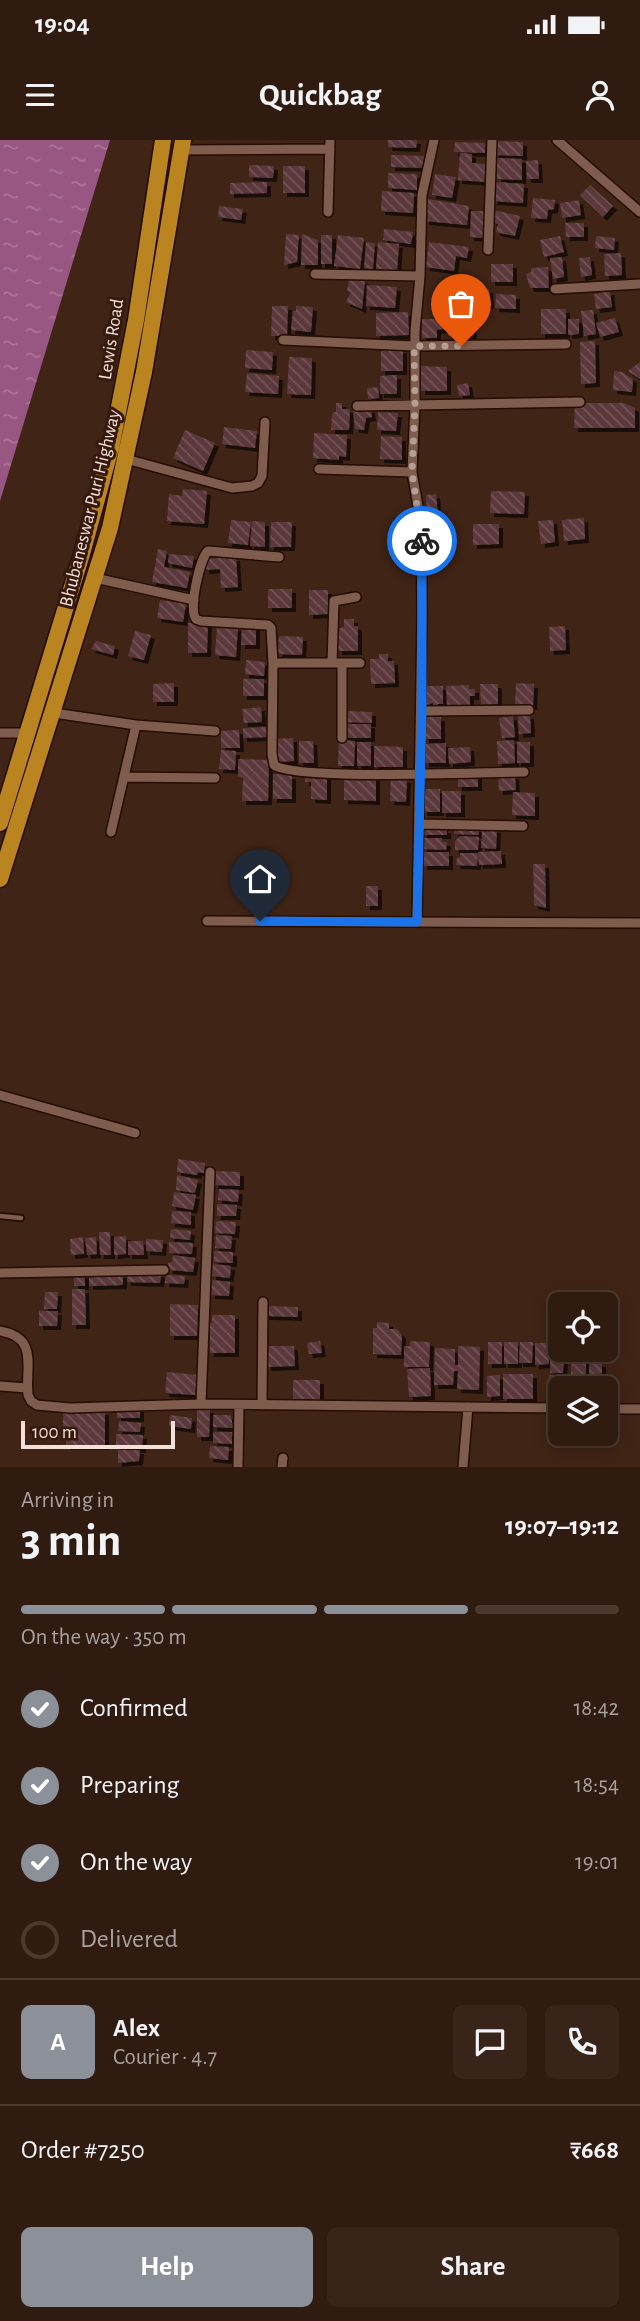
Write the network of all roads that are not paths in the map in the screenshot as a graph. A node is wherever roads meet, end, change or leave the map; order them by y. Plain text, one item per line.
1 (163, 140) edge
2 (434, 140) edge
3 (492, 140) edge
4 (557, 140) edge
5 (182, 145) edge
6 (330, 145) edge
7 (327, 212) dead end
8 (640, 212) edge
9 (488, 250) dead end
10 (315, 274) dead end
11 (419, 276) junction
12 (640, 284) edge
13 (555, 289) dead end
14 (283, 340) dead end
15 (566, 344) dead end
16 (414, 346) junction
17 (580, 402) dead end
18 (415, 405) junction
19 (357, 406) dead end
20 (265, 422) dead end
21 (126, 459) junction
22 (319, 469) dead end
23 (412, 472) junction
24 (279, 556) dead end
25 (95, 578) junction
26 (356, 597) dead end
27 (194, 600) junction
28 (273, 663) junction
29 (337, 663) junction
30 (360, 663) dead end
31 (528, 710) dead end
32 (422, 711) junction
33 (54, 713) junction
34 (136, 725) junction
35 (215, 731) dead end
36 (0, 733) edge
37 (28, 733) junction
38 (342, 738) dead end
39 (524, 772) dead end
40 (420, 773) junction
41 (125, 777) junction
42 (215, 778) dead end
43 (0, 823) edge
44 (420, 824) junction
45 (523, 826) dead end
46 (111, 832) dead end
47 (0, 878) edge
48 (207, 920) dead end
49 (417, 922) junction
50 (640, 923) edge
51 (0, 1095) edge
52 (135, 1133) dead end
53 (210, 1172) dead end
54 (0, 1216) edge
55 (21, 1218) dead end
56 (164, 1270) dead end
57 (0, 1273) edge
58 (263, 1302) dead end
59 (0, 1331) edge
60 (0, 1386) edge
61 (27, 1388) junction
62 (201, 1404) junction
63 (262, 1405) junction
64 (239, 1406) junction
65 (468, 1407) junction
66 (548, 1408) edge
67 (618, 1409) edge
68 (640, 1409) edge
69 (238, 1467) edge
70 (463, 1467) edge

1 - 37 highway, Lewis Road
2 - 11 street
3 - 9 street
4 - 8 street
5 - 6 street
5 - 21 highway, Bhubaneswar Puri Highway
6 - 7 street
10 - 11 street
11 - 16 street
12 - 13 street
14 - 16 street
15 - 16 street
16 - 18 street
17 - 18 street
18 - 19 street
18 - 23 street
20 - 21 street
21 - 25 highway, Bhubaneswar Puri Highway
22 - 23 street
23 - 32 street
24 - 27 street
25 - 27 street
25 - 33 highway, Bhubaneswar Puri Highway
26 - 29 street
27 - 28 street
28 - 29 street
28 - 40 street
29 - 30 street
29 - 38 street
31 - 32 street
32 - 40 street
33 - 34 street
33 - 47 highway, Bhubaneswar Puri Highway
34 - 35 street
34 - 41 street
36 - 37 street
37 - 43 highway, Lewis Road
39 - 40 street
40 - 44 street
41 - 42 street
41 - 46 street
44 - 45 street
44 - 49 street
48 - 49 street
49 - 50 street
51 - 52 street
53 - 62 street
54 - 55 lane
56 - 57 street
58 - 63 street
59 - 61 street
60 - 61 street
61 - 62 street
62 - 64 street
63 - 64 street
63 - 65 street
64 - 69 street
65 - 66 street
65 - 70 street
67 - 68 street

